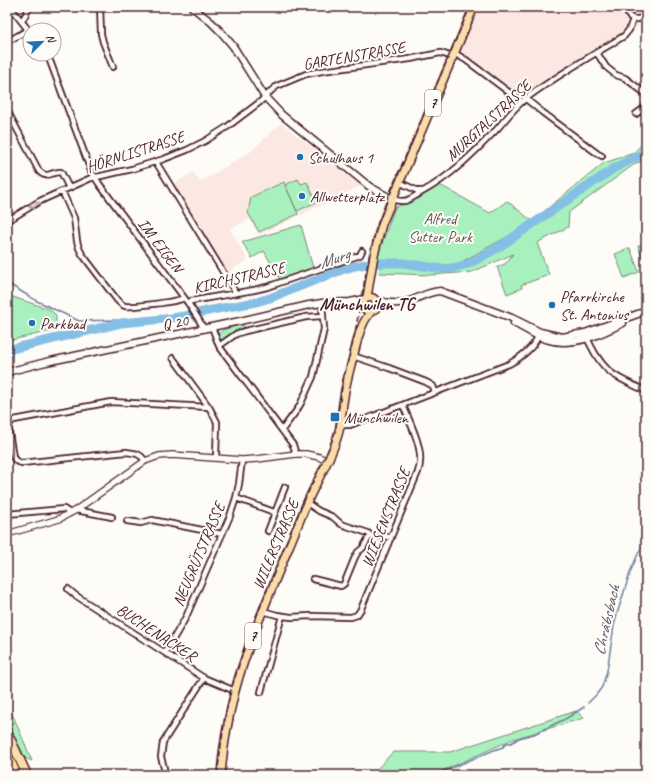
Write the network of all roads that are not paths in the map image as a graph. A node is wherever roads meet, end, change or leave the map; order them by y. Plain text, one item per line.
1 (10, 7) edge
2 (29, 7) edge
3 (100, 7) edge
4 (192, 7) edge
5 (474, 7) edge
6 (624, 7) edge
7 (646, 17) edge
8 (633, 19) junction
9 (22, 21) joint
10 (22, 34) edge
11 (7, 40) edge
12 (597, 53) junction
13 (453, 55) junction
14 (50, 62) edge
15 (113, 67) dead end
16 (646, 94) edge
17 (265, 97) junction
18 (524, 100) junction
19 (646, 105) edge
20 (8, 112) dead end
21 (636, 114) dead end
22 (602, 156) dead end
23 (156, 162) junction
24 (95, 178) junction
25 (399, 182) junction
26 (69, 188) junction
27 (62, 191) junction
28 (423, 191) junction
29 (392, 199) junction
30 (7, 221) edge
31 (362, 251) dead end
32 (234, 293) junction
33 (184, 298) junction
34 (370, 299) junction
35 (350, 302) junction
36 (188, 303) junction
37 (322, 303) junction
38 (389, 303) junction
39 (368, 309) junction
40 (646, 311) edge
41 (323, 316) junction
42 (212, 327) junction
43 (204, 329) junction
44 (539, 334) junction
45 (586, 336) junction
46 (219, 346) junction
47 (353, 356) junction
48 (173, 358) dead end
49 (7, 372) edge
50 (646, 391) edge
51 (435, 392) junction
52 (403, 405) junction
53 (209, 407) junction
54 (341, 426) junction
55 (282, 430) junction
56 (296, 454) junction
57 (216, 458) junction
58 (242, 460) junction
59 (145, 461) junction
60 (327, 461) junction
61 (285, 487) dead end
62 (236, 498) junction
63 (307, 503) junction
64 (76, 510) junction
65 (274, 512) junction
66 (70, 513) junction
67 (7, 514) edge
68 (112, 517) dead end
69 (127, 520) dead end
70 (268, 531) dead end
71 (7, 534) edge
72 (222, 534) junction
73 (371, 536) junction
74 (391, 538) junction
75 (313, 579) dead end
76 (68, 589) dead end
77 (263, 611) junction
78 (282, 616) junction
79 (166, 653) junction
80 (204, 678) junction
81 (235, 691) junction
82 (261, 692) dead end
83 (7, 732) edge
84 (7, 754) edge
85 (164, 768) dead end
86 (17, 775) edge
87 (27, 775) edge
88 (221, 775) edge

1 - 9 street
2 - 9 street
3 - 15 street
4 - 17 main road
5 - 13 main road, 7
6 - 8 street
7 - 8 street
8 - 12 street, MURGTALSTRASSE
10 - 11 street
12 - 16 street
12 - 18 street, MURGTALSTRASSE
13 - 17 street, GARTENSTRASSE
13 - 18 street
13 - 25 main road, 7
14 - 24 street, IM EIGEN
17 - 23 street, HÖRNLISTRASSE
17 - 29 main road
18 - 22 street
18 - 28 street, MURGTALSTRASSE
19 - 21 street
20 - 26 street
23 - 24 street, HÖRNLISTRASSE
23 - 32 street
24 - 26 street, HÖRNLISTRASSE
24 - 33 street, IM EIGEN
25 - 28 street
25 - 29 main road, 7
26 - 27 street, HÖRNLISTRASSE
27 -> 30 street, HÖRNLISTRASSE
27 - 33 street
28 - 29 street, MURGTALSTRASSE
29 - 34 main road, 7
31 - 32 street, KIRCHSTRASSE
32 - 36 street, KIRCHSTRASSE
33 - 36 street, IM EIGEN
34 - 35 main road, Q 20
34 - 38 main road
34 - 39 main road
34 - 39 main road
35 - 37 main road, Q 20
35 - 39 main road, Q 20
36 - 43 street, IM EIGEN
37 - 41 street
37 - 42 main road, Q 20
38 - 39 main road
38 - 44 main road
39 - 47 main road, WILERSTRASSE / 7
40 - 45 main road
41 - 46 street
41 - 55 street
42 - 43 main road, Q 20
42 - 46 street
43 - 49 main road, Q 20
44 - 45 main road
44 - 51 street
45 - 50 street
46 - 55 street
47 - 51 street
47 - 54 main road, WILERSTRASSE / 7
48 - 53 street
51 - 52 street
52 - 54 street
52 - 74 street, WIESENSTRASSE
53 - 57 street
53 - 59 street
54 - 60 main road, WILERSTRASSE / 7
55 - 56 street
56 - 58 street
56 - 60 street
57 - 58 street
57 - 59 street
58 - 62 street, NEUGRÜTSTRASSE
59 - 64 street
60 - 63 main road, WILERSTRASSE / 7
61 - 65 street
62 - 65 street
62 - 72 street, NEUGRÜTSTRASSE
63 - 73 street
63 - 77 main road, WILERSTRASSE / 7
64 - 66 street
64 - 68 street
65 - 70 street
66 - 67 street
66 - 71 street
69 - 72 street
72 - 79 street, NEUGRÜTSTRASSE
73 - 74 street
73 - 75 street
74 - 78 street, WIESENSTRASSE
76 - 79 street, BUCHENACKER
77 - 78 street
77 - 81 main road, WILERSTRASSE / 7
78 - 82 street
79 - 80 street, BUCHENACKER
80 - 81 street, BUCHENACKER
80 - 85 street
81 - 88 main road, WILERSTRASSE / 7
83 - 87 highway
84 - 86 highway

